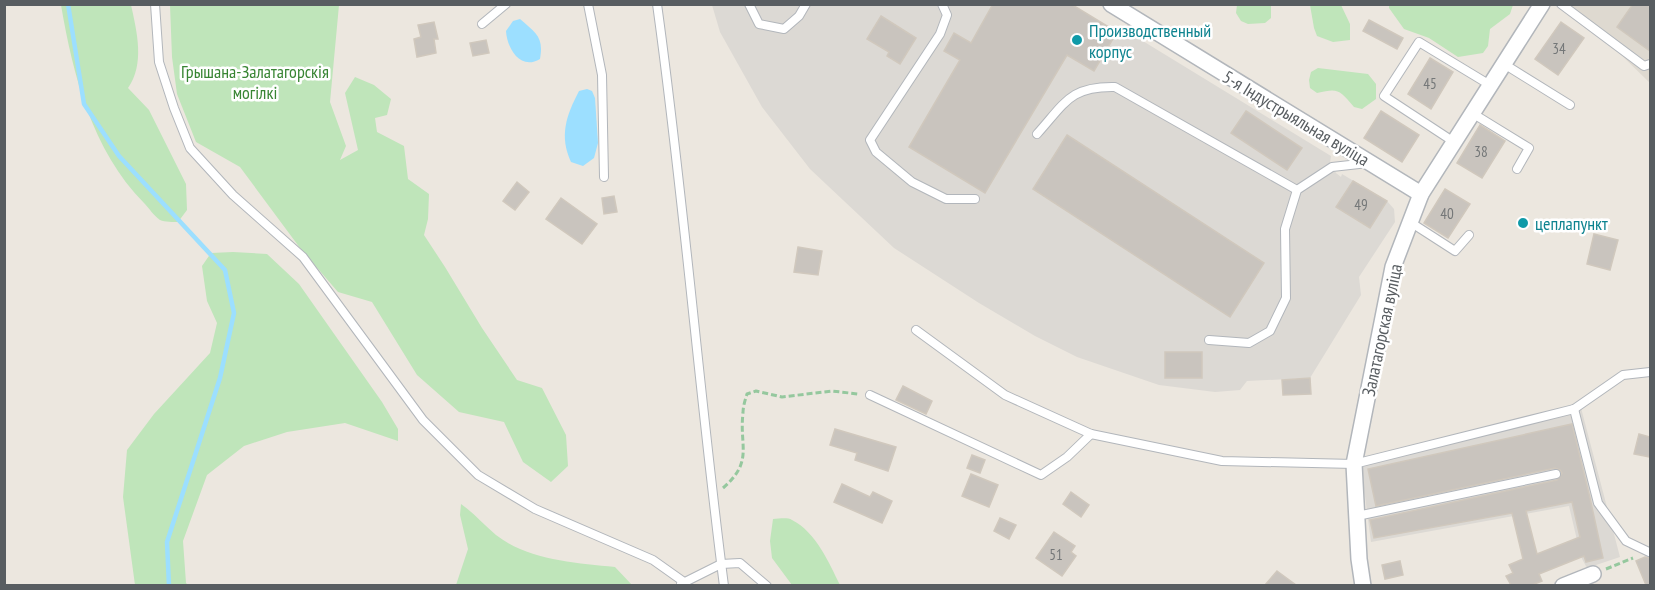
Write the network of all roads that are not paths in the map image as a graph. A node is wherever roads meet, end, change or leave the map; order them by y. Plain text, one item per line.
1 (155, 4) edge
2 (506, 4) edge
3 (588, 4) edge
4 (657, 4) edge
5 (749, 4) edge
6 (806, 4) edge
7 (942, 4) edge
8 (1111, 4) edge
9 (1542, 4) edge
10 (1561, 4) edge
11 (482, 24) dead end
12 (1504, 64) junction
13 (1650, 64) edge
14 (1490, 85) junction
15 (1570, 105) dead end
16 (1472, 113) junction
17 (1037, 134) dead end
18 (1454, 142) junction
19 (1370, 163) junction
20 (1517, 169) dead end
21 (604, 177) dead end
22 (1297, 190) junction
23 (1421, 194) junction
24 (975, 199) dead end
25 (1410, 222) junction
26 (1469, 235) dead end
27 (916, 330) dead end
28 (1209, 340) dead end
29 (1650, 372) edge
30 (870, 395) road end
31 (1574, 409) junction
32 (1090, 434) junction
33 (1354, 464) junction
34 (1556, 474) dead end
35 (1357, 516) junction
36 (1649, 552) road end
37 (721, 564) junction
38 (1593, 574) road end
39 (682, 584) edge
40 (724, 585) edge
41 (767, 585) edge
42 (1363, 585) edge
43 (1563, 585) edge

1 - 39 lane
2 - 11 lane
3 - 21 lane
4 - 37 lane
5 - 6 lane
7 - 24 lane
8 - 19 street, 5-я Індустрыяльная вуліца
9 - 12 street, Залатагорская вуліца
10 - 13 lane
12 - 14 street, Залатагорская вуліца
12 - 15 lane
14 - 16 street, Залатагорская вуліца
14 - 18 lane
16 - 18 street, Залатагорская вуліца
16 - 20 lane
17 - 22 lane
18 - 23 street, Залатагорская вуліца
19 - 22 lane
19 - 23 street, 5-я Індустрыяльная вуліца
22 - 28 lane
23 - 25 street, Залатагорская вуліца
25 - 26 lane
25 - 33 street, Залатагорская вуліца
27 - 32 lane
29 - 31 lane
30 - 32 lane
31 - 33 lane
31 - 36 lane
32 - 33 lane
33 - 35 street, Залатагорская вуліца
34 - 35 lane
35 - 42 street, Залатагорская вуліца
37 - 39 lane
37 - 40 lane
37 - 41 lane
38 - 43 street

